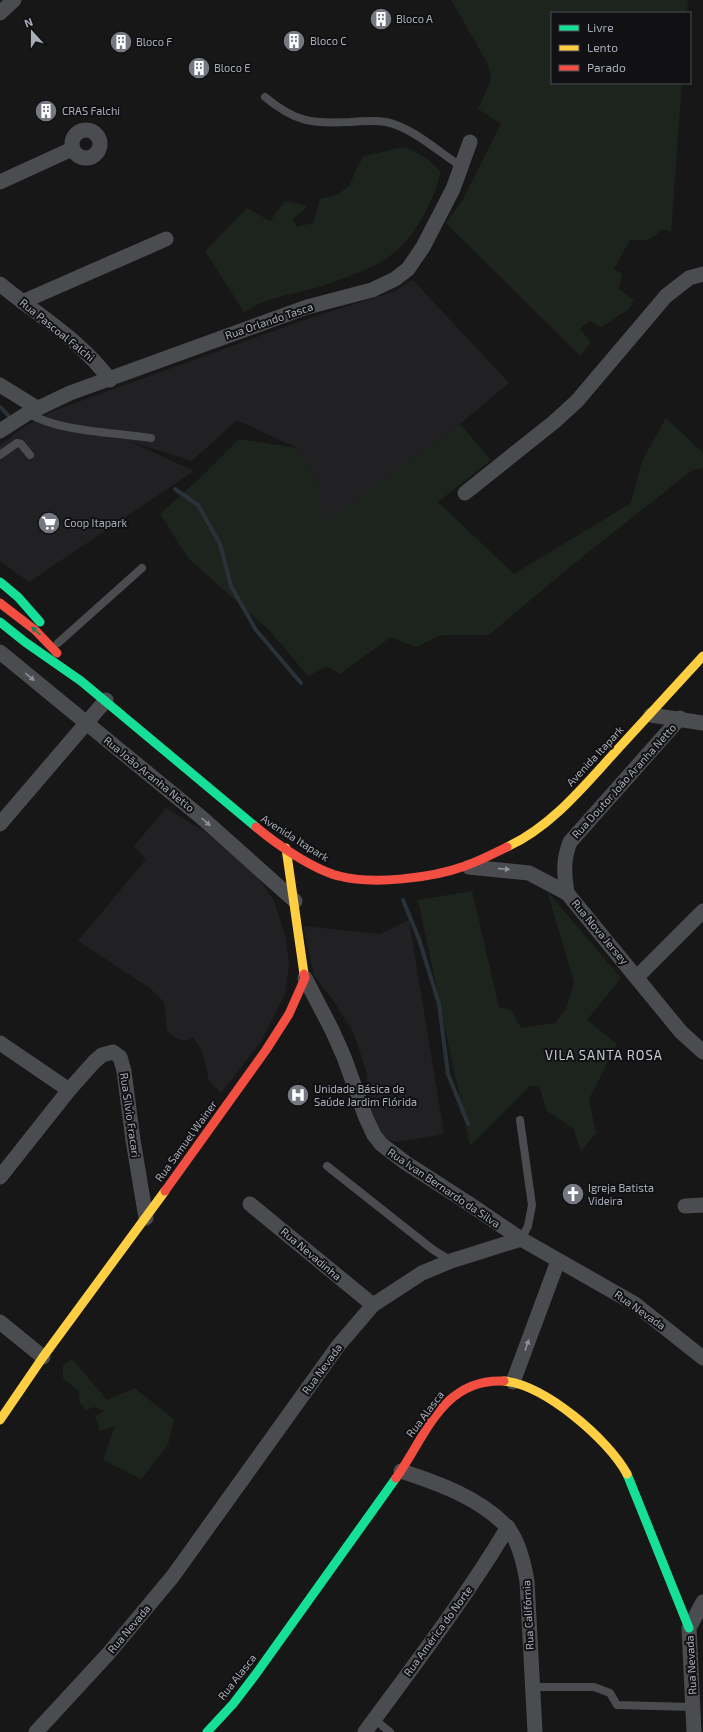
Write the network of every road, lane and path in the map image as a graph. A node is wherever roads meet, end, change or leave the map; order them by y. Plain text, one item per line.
1 (14, 0) edge
2 (0, 13) edge
3 (265, 97) dead end
4 (470, 142) dead end
5 (72, 149) dead end
6 (462, 167) junction
7 (0, 182) edge
8 (166, 239) dead end
9 (703, 274) edge
10 (0, 284) edge
11 (22, 302) junction
12 (110, 380) junction
13 (0, 385) edge
14 (32, 410) junction
15 (0, 431) edge
16 (151, 438) dead end
17 (0, 455) edge
18 (30, 455) dead end
19 (464, 493) dead end
20 (142, 568) dead end
21 (1, 583) edge
22 (0, 603) edge
23 (0, 622) edge
24 (58, 643) junction
25 (0, 652) edge
26 (703, 656) edge
27 (69, 666) junction
28 (81, 681) junction
29 (106, 700) junction
30 (651, 715) junction
31 (680, 718) junction
32 (87, 723) junction
33 (703, 723) edge
34 (0, 824) edge
35 (286, 848) junction
36 (466, 866) junction
37 (563, 868) junction
38 (546, 880) junction
39 (567, 892) junction
40 (295, 901) junction
41 (703, 911) edge
42 (637, 977) junction
43 (305, 978) junction
44 (0, 1042) edge
45 (703, 1052) edge
46 (69, 1090) junction
47 (520, 1120) dead end
48 (327, 1166) dead end
49 (0, 1178) edge
50 (250, 1204) dead end
51 (703, 1205) edge
52 (685, 1206) dead end
53 (146, 1218) junction
54 (521, 1239) junction
55 (451, 1260) junction
56 (558, 1261) junction
57 (373, 1305) junction
58 (0, 1322) edge
59 (43, 1357) junction
60 (703, 1358) edge
61 (513, 1382) junction
62 (0, 1420) edge
63 (401, 1471) junction
64 (508, 1527) junction
65 (703, 1602) edge
66 (690, 1628) junction
67 (532, 1687) junction
68 (693, 1707) junction
69 (374, 1720) junction
70 (36, 1732) edge
71 (207, 1732) edge
72 (365, 1732) edge
73 (390, 1732) edge
74 (535, 1732) edge
75 (694, 1732) edge

1 - 2 street
3 - 6 lane
4 - 6 street, Rua Orlando Tasca
5 - 7 street
6 - 12 street, Rua Orlando Tasca
8 - 11 street
9 - 19 street
10 - 11 street, Rua Pascoal Falchi
11 - 12 street, Rua Pascoal Falchi
12 - 14 street, Rua Orlando Tasca
13 - 14 street
14 - 15 street, Rua Orlando Tasca
14 - 16 lane
17 - 18 lane
20 - 24 lane
21 - 24 street
27 -> 22 street, Avenida Itapark
23 - 28 street, Avenida Itapark
24 - 27 street
25 -> 32 street, Rua João Aranha Netto
26 - 30 street, Avenida Itapark
27 - 28 street, Avenida Itapark
28 - 29 street, Avenida Itapark
29 - 32 street
29 - 35 street, Avenida Itapark
30 - 31 street
30 - 36 street, Avenida Itapark
31 - 33 street
31 - 37 street, Rua Doutor João Aranha Netto
32 - 34 street
32 -> 40 street, Rua João Aranha Netto
35 - 36 street, Avenida Itapark
35 - 40 street
36 -> 38 street, Rua Nova Jersey
37 - 38 street
37 - 39 street, Rua Doutor João Aranha Netto
38 - 39 street, Rua Nova Jersey
39 - 42 street, Rua Nova Jersey
40 - 43 street
41 - 42 street
42 - 45 street, Rua Nova Jersey
43 - 53 street, Rua Samuel Wainer
43 - 54 street, Rua Ivan Bernardo da Silva
44 - 46 street
46 - 49 street
46 - 53 street, Rua Silvio Fracari
47 - 54 lane
48 - 55 lane
50 - 57 street, Rua Nevadinha
51 - 52 street
53 - 59 street, Rua Samuel Wainer
54 - 55 street, Rua Nevada
54 - 56 street, Rua Nevada
55 - 57 street, Rua Nevada
56 - 60 street, Rua Nevada
61 -> 56 street
57 - 70 street, Rua Nevada
58 - 59 street
59 - 62 street, Rua Samuel Wainer
61 - 63 street, Rua Alasca
61 - 66 street, Rua Alasca
63 - 64 street, Rua Califórnia
63 - 71 street, Rua Alasca
64 - 67 street, Rua Califórnia
64 - 69 street, Rua América do Norte
65 - 66 street, Rua Nevada
66 - 68 street, Rua Nevada
67 - 68 lane
67 - 74 street, Rua Califórnia
68 - 75 street, Rua Nevada
69 - 72 street, Rua América do Norte
69 - 73 lane

